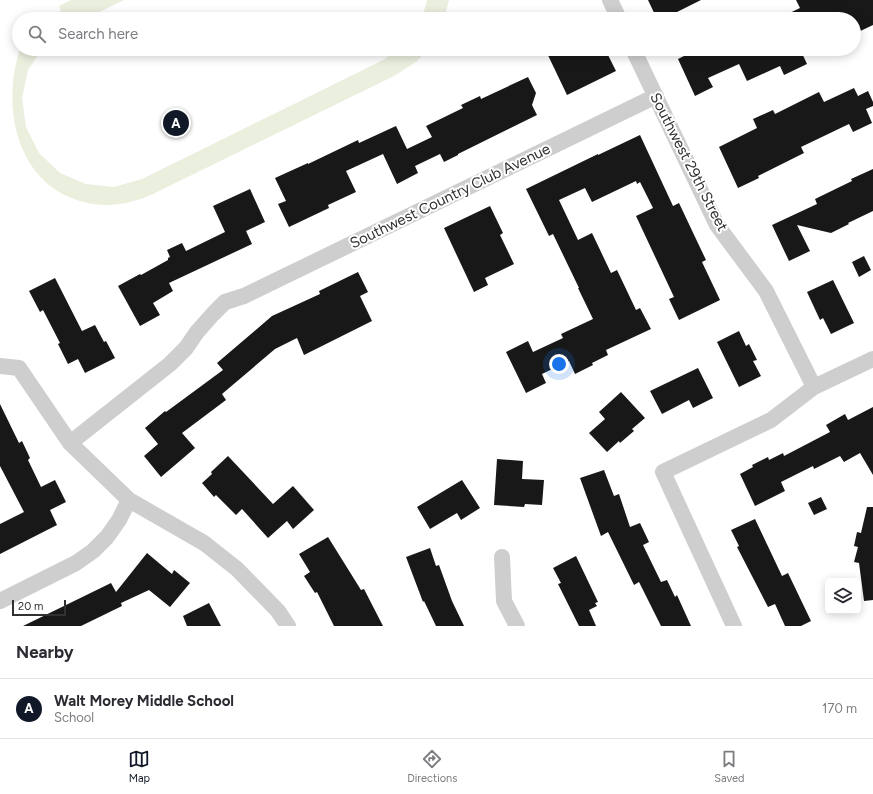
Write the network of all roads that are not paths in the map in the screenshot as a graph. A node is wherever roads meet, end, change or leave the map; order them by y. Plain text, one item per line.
1 (610, 0) edge
2 (616, 12) edge
3 (636, 56) edge
4 (656, 96) junction
5 (873, 359) edge
6 (0, 366) edge
7 (814, 387) junction
8 (70, 443) junction
9 (129, 500) junction
10 (502, 557) dead end
11 (0, 601) edge
12 (288, 626) edge
13 (517, 626) edge
14 (734, 626) edge

1 - 2 street
3 - 4 street, Southwest 29th Street
4 - 7 street, Southwest 29th Street
4 - 8 street, Southwest Country Club Avenue
5 - 7 street
6 - 8 street
7 - 14 street
8 - 9 street
9 - 11 street
9 - 12 street
10 - 13 street

